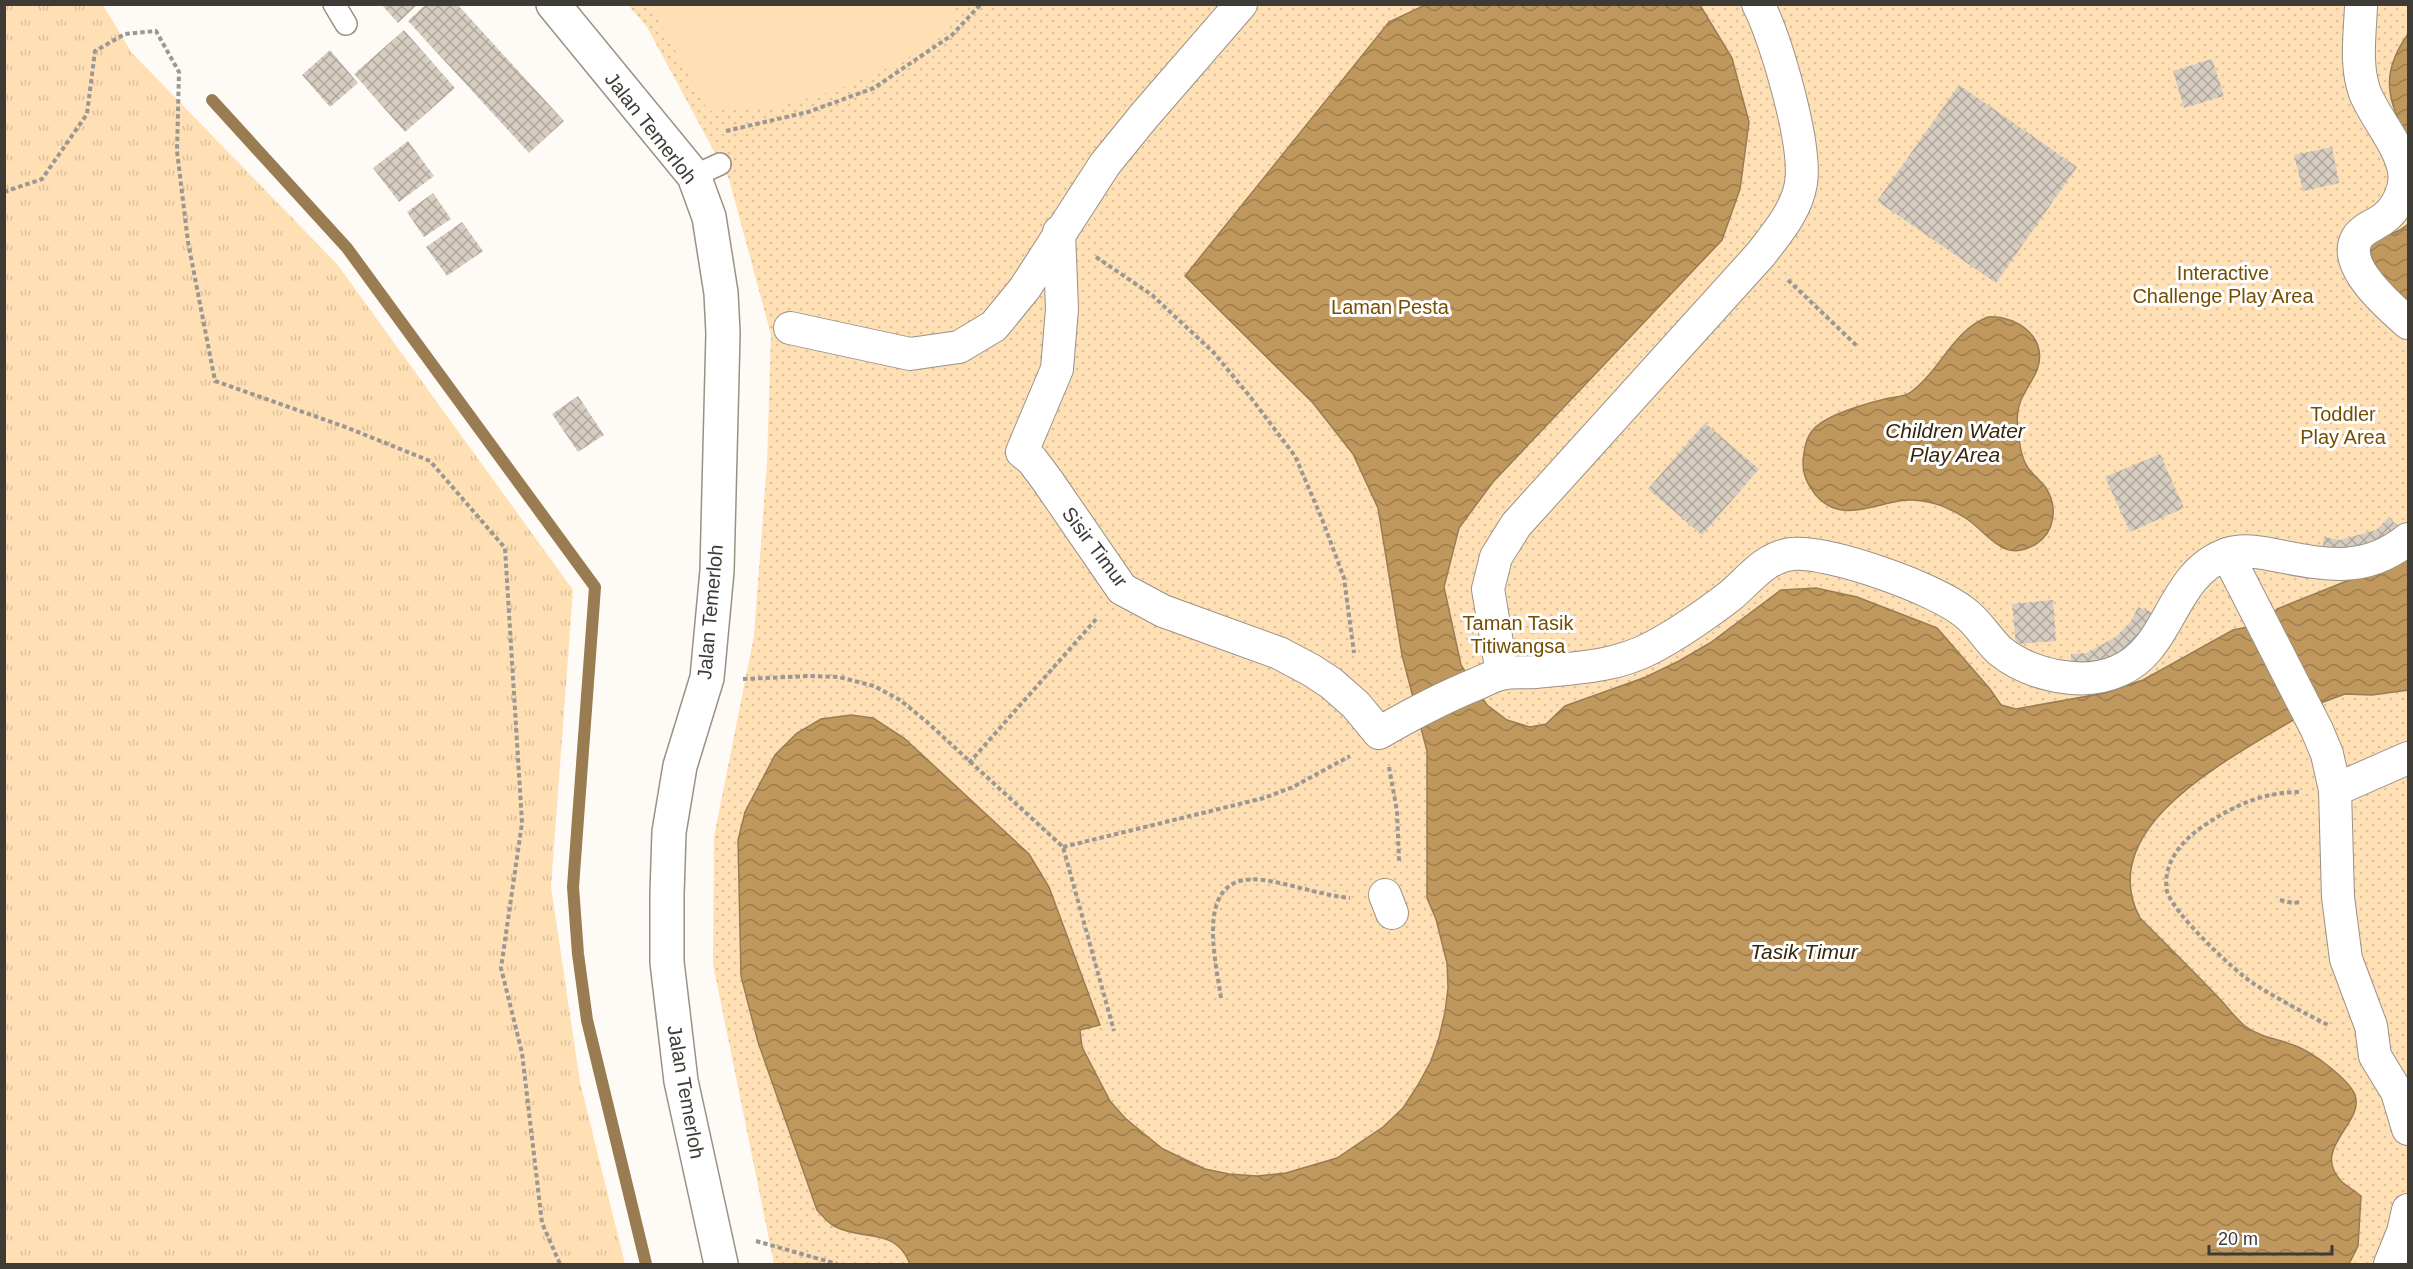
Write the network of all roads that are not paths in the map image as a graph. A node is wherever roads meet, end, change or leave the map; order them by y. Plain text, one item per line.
1 (334, 4) edge
2 (553, 4) edge
3 (1265, 4) edge
4 (1758, 4) edge
5 (2362, 5) edge
6 (1233, 14) edge
7 (346, 24) dead end
8 (1059, 232) junction
9 (2409, 323) edge
10 (790, 328) dead end
11 (2409, 539) edge
12 (2227, 554) junction
13 (1502, 673) junction
14 (2409, 758) edge
15 (2335, 790) junction
16 (2409, 1129) edge
17 (2409, 1210) edge
18 (720, 1264) edge
19 (2390, 1264) edge

1 - 7 lane
2 - 18 street, Jalan Temerloh
3 - 6 street
4 - 13 street
5 - 9 street
6 - 8 street
8 - 10 street
8 - 13 street, Sisir Timur
11 - 12 street
12 - 13 street
12 - 15 street
14 - 15 street
15 - 16 street
17 - 19 street

